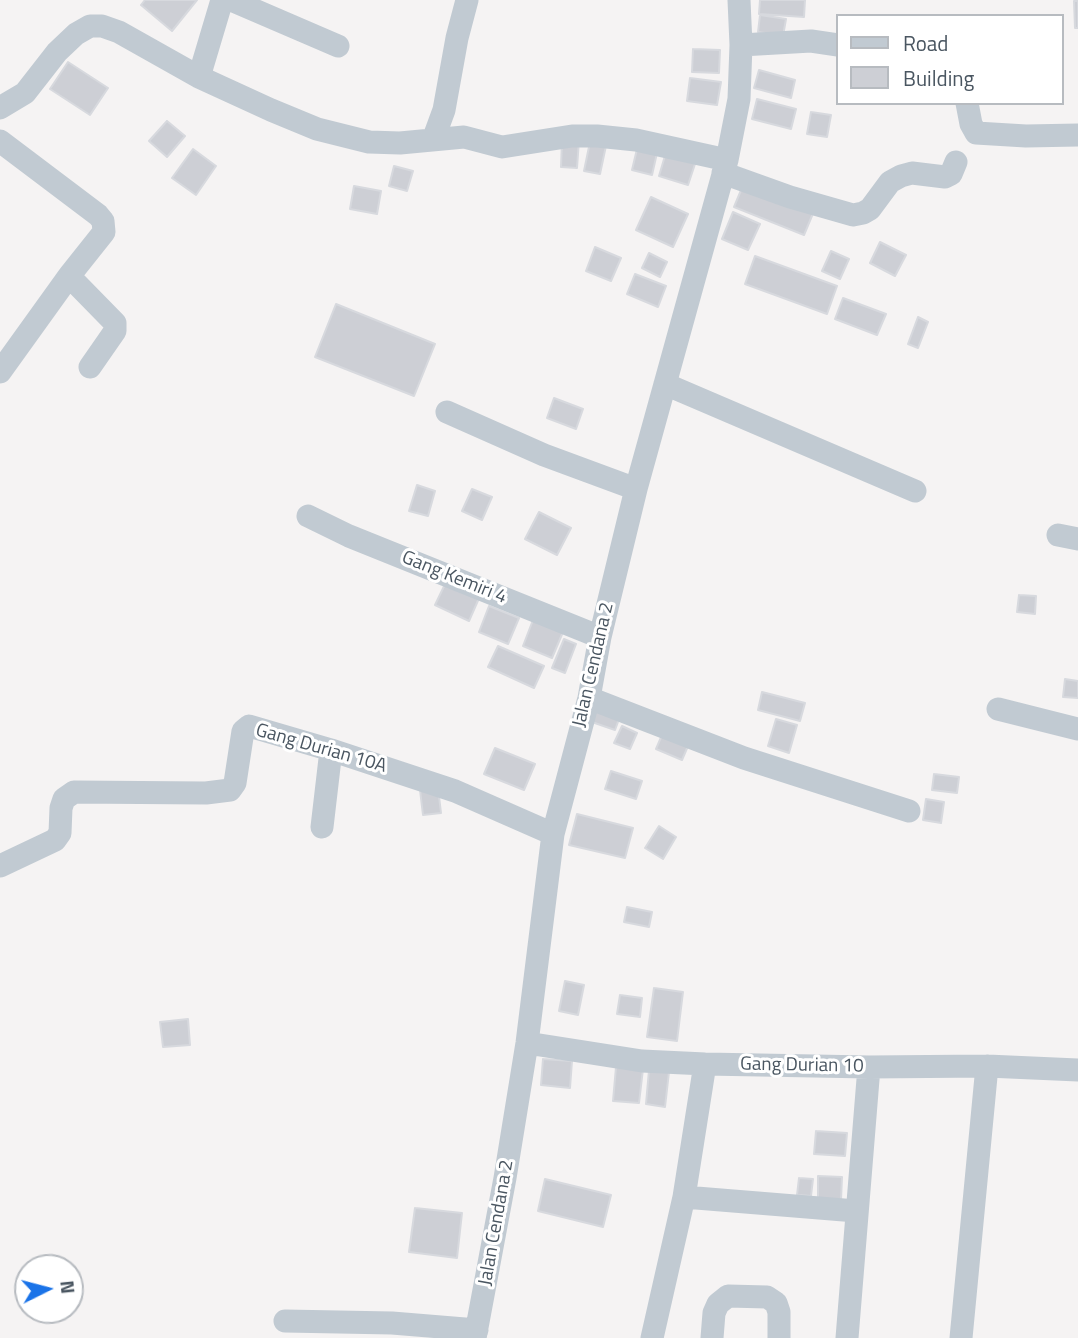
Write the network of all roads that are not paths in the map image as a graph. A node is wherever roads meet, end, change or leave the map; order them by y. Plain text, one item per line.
1 (222, 0) edge
2 (231, 0) edge
3 (467, 0) edge
4 (739, 0) edge
5 (741, 45) junction
6 (836, 45) edge
7 (338, 46) dead end
8 (199, 77) junction
9 (967, 105) edge
10 (0, 108) edge
11 (1078, 135) edge
12 (433, 140) junction
13 (0, 141) edge
14 (956, 162) dead end
15 (725, 166) junction
16 (69, 276) junction
17 (90, 367) dead end
18 (0, 372) edge
19 (665, 384) junction
20 (447, 412) dead end
21 (636, 489) junction
22 (915, 491) dead end
23 (308, 516) dead end
24 (600, 637) junction
25 (589, 698) junction
26 (998, 709) dead end
27 (1078, 729) edge
28 (331, 750) junction
29 (909, 811) dead end
30 (322, 827) dead end
31 (553, 834) junction
32 (0, 866) edge
33 (527, 1043) junction
34 (705, 1064) junction
35 (987, 1066) junction
36 (869, 1067) junction
37 (1078, 1070) edge
38 (684, 1197) junction
39 (856, 1211) junction
40 (285, 1321) dead end
41 (476, 1334) edge
42 (652, 1338) edge
43 (712, 1338) edge
44 (779, 1338) edge
45 (847, 1338) edge
46 (961, 1338) edge

1 - 8 street
2 - 7 street
3 - 12 street
4 - 5 street, Jalan Cendana 2
5 - 6 street
5 - 15 street, Jalan Cendana 2
8 - 10 street
8 - 12 street
9 - 11 street
12 - 15 street
13 - 16 street
14 - 15 street
15 - 19 street, Jalan Cendana 2
16 - 17 street
16 - 18 street
19 - 21 street, Jalan Cendana 2
19 - 22 street
20 - 21 street
21 - 24 street, Jalan Cendana 2
23 - 24 street, Gang Kemiri 4
24 - 25 street, Jalan Cendana 2
25 - 29 street
25 - 31 street, Jalan Cendana 2
26 - 27 street
28 - 30 street
28 - 31 street, Gang Durian 10A
28 - 32 street, Gang Durian 10A
31 - 33 street, Jalan Cendana 2
33 - 34 street, Gang Durian 10
33 - 41 street, Jalan Cendana 2
34 - 36 street, Gang Durian 10
34 - 38 street
35 - 36 street, Gang Durian 10
35 - 37 street, Gang Durian 10
35 - 46 street
36 - 39 street
38 - 39 street
38 - 42 street
39 - 45 street
40 - 41 street
43 - 44 street

